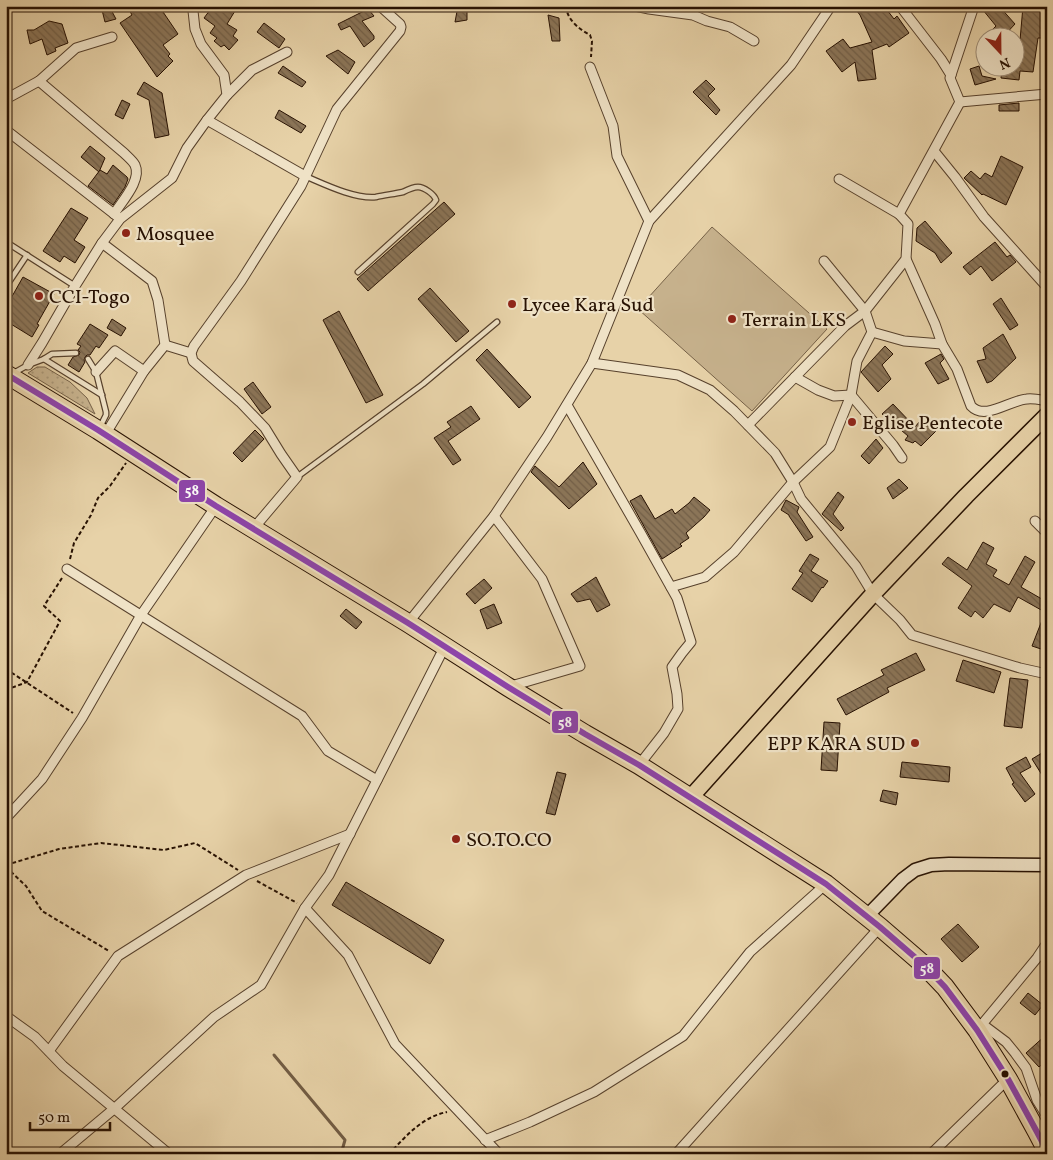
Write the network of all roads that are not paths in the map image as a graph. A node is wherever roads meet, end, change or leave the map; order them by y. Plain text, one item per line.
1 (190, 6) edge
2 (380, 6) edge
3 (634, 6) edge
4 (832, 6) edge
5 (900, 6) edge
6 (974, 6) edge
7 (112, 37) dead end
8 (754, 40) dead end
9 (287, 52) dead end
10 (590, 67) road end
11 (951, 75) junction
12 (39, 81) junction
13 (1047, 94) edge
14 (227, 95) junction
15 (6, 99) edge
16 (960, 102) junction
17 (207, 120) junction
18 (6, 130) edge
19 (934, 151) junction
20 (305, 176) junction
21 (839, 179) dead end
22 (899, 214) junction
23 (117, 216) junction
24 (649, 221) junction
25 (6, 242) edge
26 (102, 243) junction
27 (27, 255) junction
28 (906, 259) junction
29 (824, 261) dead end
30 (358, 272) dead end
31 (6, 280) edge
32 (75, 286) junction
33 (1047, 287) edge
34 (865, 311) junction
35 (497, 322) dead end
36 (872, 332) junction
37 (942, 344) junction
38 (164, 345) junction
39 (76, 353) dead end
40 (191, 353) junction
41 (44, 359) junction
42 (88, 359) dead end
43 (592, 363) junction
44 (28, 365) junction
45 (144, 371) junction
46 (96, 372) junction
47 (8, 375) edge
48 (795, 377) junction
49 (102, 395) junction
50 (851, 395) junction
51 (1047, 401) edge
52 (567, 405) junction
53 (1047, 416) edge
54 (748, 425) junction
55 (102, 433) junction
56 (902, 458) dead end
57 (297, 477) junction
58 (793, 482) junction
59 (216, 506) junction
60 (494, 516) junction
61 (1035, 521) dead end
62 (253, 529) junction
63 (1047, 533) edge
64 (67, 569) dead end
65 (671, 587) junction
66 (873, 594) junction
67 (141, 615) junction
68 (408, 623) junction
69 (445, 646) junction
70 (1047, 674) edge
71 (508, 687) junction
72 (639, 765) junction
73 (377, 780) junction
74 (691, 797) junction
75 (6, 818) edge
76 (350, 834) junction
77 (1047, 865) edge
78 (826, 884) junction
79 (305, 908) junction
80 (874, 921) junction
81 (1047, 943) edge
82 (6, 1016) edge
83 (980, 1027) junction
84 (49, 1051) junction
85 (1008, 1079) junction
86 (115, 1108) junction
87 (1047, 1116) edge
88 (485, 1140) junction
89 (1047, 1151) edge
90 (60, 1154) edge
91 (169, 1154) edge
92 (499, 1154) edge
93 (676, 1154) edge
94 (931, 1154) edge

1 - 14 street
2 - 20 street
3 - 8 street
4 - 24 street
5 - 11 street
6 - 11 street
7 - 12 street
9 - 14 street
10 - 24 street
11 - 16 street
12 - 15 street
12 - 23 street
13 - 16 street
14 - 17 street
16 - 19 street
17 - 20 street
17 - 23 street
18 - 23 street
19 - 22 street
19 - 33 street
20 - 30 lane
20 - 40 street
21 - 22 street
22 - 28 street
23 - 26 street
24 - 43 street
25 - 27 lane
26 - 32 street
26 - 38 street
27 - 31 lane
27 - 32 lane
28 - 34 street
28 - 37 street
29 - 34 street
32 - 44 street
34 - 36 street
34 - 48 street
35 - 57 lane
36 - 37 street
36 - 50 street
37 - 51 street
38 - 40 street
38 - 45 street
39 - 41 lane
40 - 57 street
41 - 44 lane
41 - 49 lane
42 - 46 lane
43 - 52 street
43 - 54 street
44 - 47 lane
45 - 46 street
45 - 55 street
46 - 49 lane
47 - 55 highway
48 - 50 street
48 - 54 street
49 - 55 lane
50 - 56 street
50 - 58 street
52 - 60 street
52 - 65 street
53 - 66 main road
54 - 58 street
55 - 59 highway
57 - 62 street
58 - 65 street
58 - 66 street
59 - 62 highway
59 - 67 street
60 - 68 street
60 - 71 street
61 - 63 street
62 - 68 highway
64 - 67 street
65 - 72 street
66 - 70 street
66 - 74 main road
67 - 73 street
67 - 75 street
68 - 69 highway
69 - 71 highway
69 - 73 street
71 - 72 highway
72 - 74 highway
73 - 76 street
74 - 78 highway
76 - 79 street
76 - 84 street
77 - 80 main road
78 - 80 highway
78 - 88 street
79 - 86 street
79 - 88 street
80 - 83 highway
80 - 93 street
81 - 83 street
82 - 84 street
83 - 85 highway
83 - 87 street
84 - 86 street
85 - 89 highway
85 - 94 street
86 - 90 street
86 - 91 street
88 - 92 street

